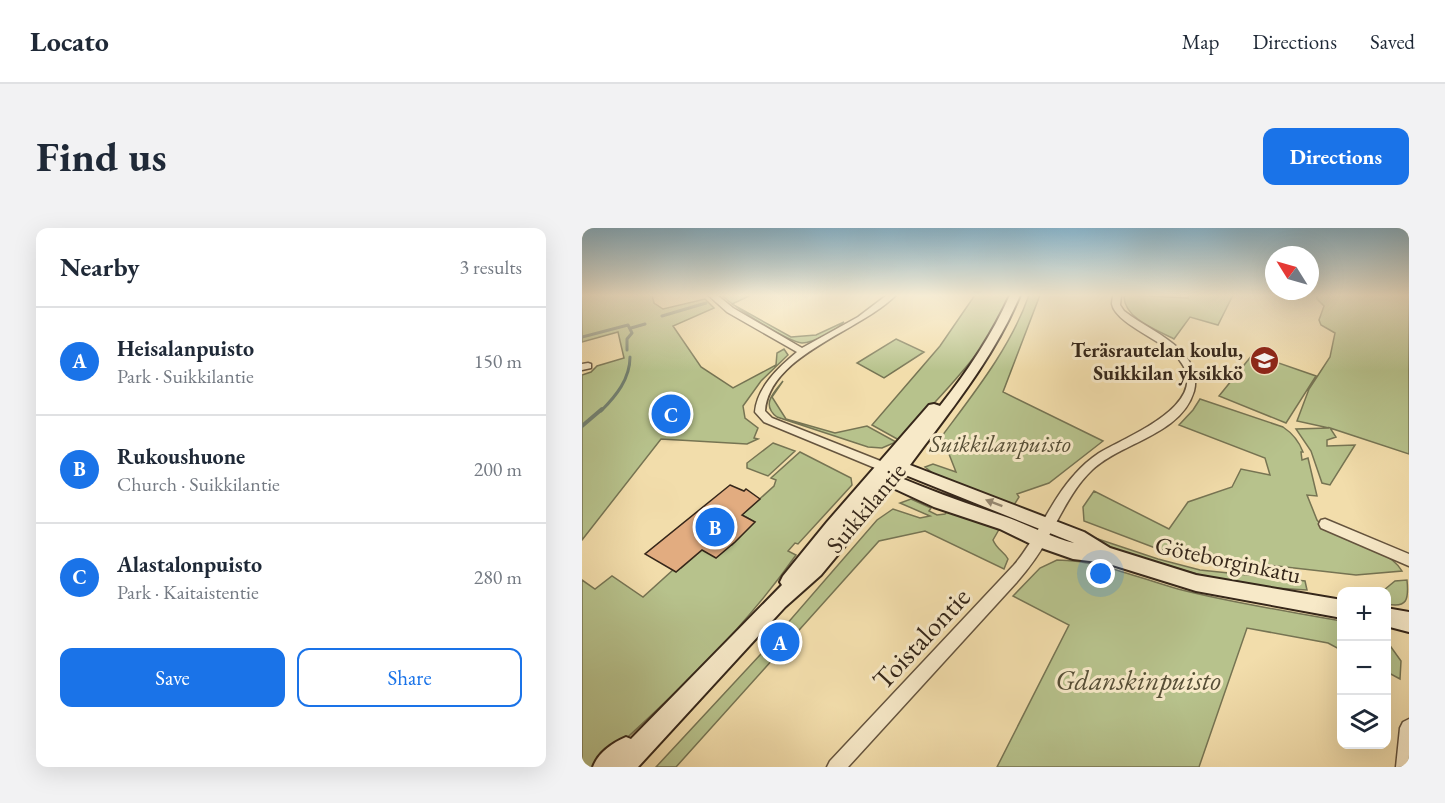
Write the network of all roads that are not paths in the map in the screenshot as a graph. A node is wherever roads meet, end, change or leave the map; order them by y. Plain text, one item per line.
1 (748, 320) edge
2 (859, 320) edge
3 (1003, 320) edge
4 (1131, 320) edge
5 (803, 352) junction
6 (892, 472) junction
7 (1325, 524) dead end
8 (1044, 533) junction
9 (1409, 560) edge
10 (1337, 608) edge
11 (1391, 618) edge
12 (1409, 622) edge
13 (683, 702) junction
14 (1409, 728) edge
15 (604, 767) edge
16 (621, 767) edge
17 (836, 767) edge
18 (1405, 767) edge

1 - 5 street
2 - 5 street
3 - 6 main road, Suikkilantie
4 - 8 street, Toistalontie
5 - 6 street
6 - 8 main road, Göteborginkatu
6 - 13 main road, Suikkilantie
7 - 9 street
8 - 10 main road, Göteborginkatu
8 - 17 street, Toistalontie
11 - 12 main road
13 - 15 main road, Suikkilantie
13 - 16 main road, Suikkilantie
14 - 18 street

